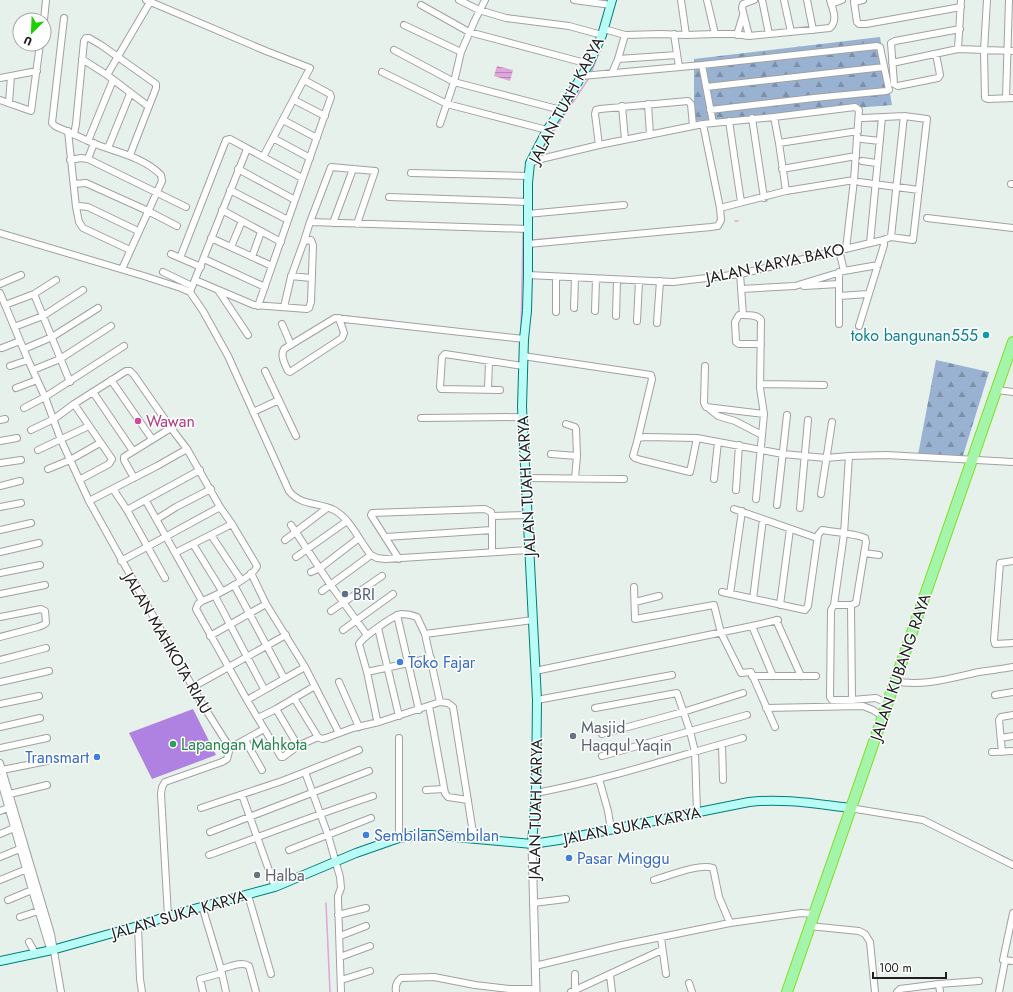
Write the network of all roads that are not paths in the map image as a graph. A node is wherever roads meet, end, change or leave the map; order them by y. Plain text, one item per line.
1 (46, 0) edge
2 (459, 0) edge
3 (485, 0) edge
4 (574, 0) edge
5 (681, 0) edge
6 (707, 0) edge
7 (754, 0) edge
8 (762, 0) edge
9 (784, 0) edge
10 (807, 0) edge
11 (842, 0) edge
12 (863, 0) edge
13 (961, 0) edge
14 (987, 0) edge
15 (1008, 0) edge
16 (148, 1) edge
17 (854, 1) edge
18 (831, 2) edge
19 (612, 3) edge
20 (420, 5) dead end
21 (961, 7) junction
22 (479, 10) junction
23 (45, 12) edge
24 (743, 15) junction
25 (64, 18) dead end
26 (404, 25) dead end
27 (960, 28) junction
28 (813, 30) junction
29 (469, 32) junction
30 (603, 32) junction
31 (791, 32) junction
32 (674, 34) junction
33 (715, 34) junction
34 (769, 34) junction
35 (686, 35) junction
36 (737, 35) junction
37 (625, 36) junction
38 (749, 36) junction
39 (958, 49) junction
40 (394, 50) dead end
41 (984, 51) junction
42 (1010, 51) edge
43 (39, 52) edge
44 (461, 52) junction
45 (936, 54) junction
46 (677, 55) junction
47 (118, 58) junction
48 (82, 59) junction
49 (618, 59) junction
50 (892, 63) junction
51 (589, 64) junction
52 (702, 65) junction
53 (679, 67) junction
54 (884, 67) junction
55 (37, 71) junction
56 (382, 72) dead end
57 (612, 73) junction
58 (107, 75) junction
59 (11, 76) junction
60 (582, 76) junction
61 (0, 78) edge
62 (113, 80) junction
63 (304, 80) junction
64 (454, 82) junction
65 (706, 87) junction
66 (130, 94) junction
67 (1006, 98) junction
68 (1013, 98) edge
69 (0, 100) edge
70 (294, 100) junction
71 (9, 103) junction
72 (447, 104) junction
73 (648, 104) junction
74 (148, 106) junction
75 (622, 106) junction
76 (561, 110) junction
77 (710, 110) junction
78 (325, 116) junction
79 (774, 116) junction
80 (904, 116) junction
81 (882, 117) junction
82 (752, 118) junction
83 (863, 118) dead end
84 (283, 120) junction
85 (729, 122) junction
86 (713, 123) junction
87 (440, 124) dead end
88 (703, 124) junction
89 (693, 126) junction
90 (547, 130) junction
91 (858, 131) junction
92 (71, 132) junction
93 (650, 135) junction
94 (273, 138) junction
95 (317, 138) junction
96 (862, 139) dead end
97 (625, 140) junction
98 (88, 141) junction
99 (880, 141) junction
100 (94, 143) junction
101 (779, 143) junction
102 (599, 145) junction
103 (108, 148) junction
104 (247, 148) junction
105 (130, 155) junction
106 (856, 156) junction
107 (263, 157) junction
108 (310, 158) junction
109 (88, 159) junction
110 (70, 160) junction
111 (862, 161) dead end
112 (530, 163) junction
113 (877, 163) junction
114 (238, 169) junction
115 (353, 169) junction
116 (782, 169) junction
117 (411, 173) dead end
118 (529, 176) junction
119 (302, 178) junction
120 (857, 181) junction
121 (74, 184) junction
122 (875, 184) junction
123 (897, 188) junction
124 (230, 190) junction
125 (919, 190) junction
126 (786, 191) junction
127 (157, 193) junction
128 (389, 197) dead end
129 (764, 198) junction
130 (295, 200) junction
131 (528, 202) junction
132 (741, 202) junction
133 (624, 206) dead end
134 (76, 207) junction
135 (186, 207) dead end
136 (720, 208) junction
137 (222, 210) junction
138 (148, 211) junction
139 (528, 214) junction
140 (927, 218) dead end
141 (288, 220) junction
142 (242, 221) junction
143 (310, 222) junction
144 (333, 223) junction
145 (357, 224) junction
146 (177, 226) dead end
147 (1013, 228) edge
148 (528, 229) junction
149 (138, 231) junction
150 (261, 232) junction
151 (0, 233) edge
152 (891, 237) junction
153 (212, 238) junction
154 (883, 240) junction
155 (304, 241) junction
156 (281, 242) junction
157 (870, 243) junction
158 (528, 244) junction
159 (231, 247) junction
160 (842, 249) junction
161 (130, 250) junction
162 (171, 254) dead end
163 (252, 257) junction
164 (180, 258) junction
165 (204, 260) junction
166 (878, 265) junction
167 (272, 266) junction
168 (201, 267) junction
169 (122, 269) junction
170 (842, 271) junction
171 (163, 272) dead end
172 (740, 274) junction
173 (21, 275) dead end
174 (528, 275) junction
175 (291, 276) junction
176 (556, 277) junction
177 (311, 278) junction
178 (575, 278) junction
179 (596, 279) junction
180 (56, 280) dead end
181 (195, 280) junction
182 (617, 280) junction
183 (639, 281) junction
184 (660, 281) junction
185 (0, 284) edge
186 (839, 284) junction
187 (795, 286) junction
188 (265, 287) junction
189 (191, 289) junction
190 (742, 289) junction
191 (83, 290) dead end
192 (218, 290) junction
193 (0, 292) edge
194 (34, 294) junction
195 (868, 294) junction
196 (839, 296) junction
197 (6, 305) junction
198 (258, 306) junction
199 (284, 307) junction
200 (98, 308) dead end
201 (574, 308) dead end
202 (595, 311) dead end
203 (556, 312) dead end
204 (743, 315) junction
205 (43, 316) junction
206 (616, 316) dead end
207 (339, 318) junction
208 (637, 321) dead end
209 (658, 323) dead end
210 (282, 324) dead end
211 (839, 324) dead end
212 (111, 326) dead end
213 (859, 326) dead end
214 (14, 327) junction
215 (248, 335) dead end
216 (52, 337) junction
217 (524, 339) junction
218 (20, 341) junction
219 (1013, 342) edge
220 (291, 344) junction
221 (761, 344) junction
222 (124, 346) dead end
223 (2, 348) dead end
224 (24, 349) junction
225 (523, 356) junction
226 (60, 359) junction
227 (28, 360) junction
228 (489, 361) junction
229 (10, 366) dead end
230 (523, 366) junction
231 (705, 366) dead end
232 (33, 370) junction
233 (265, 371) dead end
234 (37, 380) junction
235 (111, 380) junction
236 (70, 382) junction
237 (760, 384) junction
238 (824, 385) dead end
239 (16, 388) dead end
240 (488, 389) junction
241 (500, 390) dead end
242 (997, 390) junction
243 (93, 392) junction
244 (1013, 392) edge
245 (45, 397) junction
246 (279, 400) junction
247 (74, 404) junction
248 (708, 407) junction
249 (24, 408) dead end
250 (253, 412) junction
251 (764, 414) junction
252 (787, 415) dead end
253 (421, 418) dead end
254 (522, 418) junction
255 (54, 419) junction
256 (808, 420) dead end
257 (832, 422) dead end
258 (566, 424) dead end
259 (89, 426) junction
260 (171, 428) junction
261 (31, 430) dead end
262 (762, 435) junction
263 (296, 436) dead end
264 (16, 438) dead end
265 (638, 438) junction
266 (697, 438) junction
267 (152, 439) junction
268 (61, 440) junction
269 (0, 441) edge
270 (718, 442) junction
271 (100, 443) junction
272 (739, 446) junction
273 (187, 448) junction
274 (38, 450) dead end
275 (762, 450) junction
276 (134, 451) junction
277 (551, 454) dead end
278 (782, 454) junction
279 (577, 456) junction
280 (804, 456) junction
281 (850, 456) junction
282 (826, 458) junction
283 (21, 460) dead end
284 (70, 460) junction
285 (972, 461) junction
286 (1013, 462) edge
287 (0, 463) edge
288 (48, 469) dead end
289 (200, 470) junction
290 (134, 478) junction
291 (525, 478) junction
292 (576, 478) junction
293 (624, 479) dead end
294 (714, 479) dead end
295 (79, 480) junction
296 (20, 481) dead end
297 (0, 486) edge
298 (113, 489) junction
299 (211, 489) junction
300 (736, 490) dead end
301 (822, 494) dead end
302 (756, 499) dead end
303 (89, 501) junction
304 (146, 501) junction
305 (21, 503) dead end
306 (777, 505) dead end
307 (0, 507) edge
308 (220, 507) junction
309 (327, 508) junction
310 (734, 508) dead end
311 (800, 508) dead end
312 (127, 510) junction
313 (742, 511) junction
314 (527, 515) junction
315 (492, 516) junction
316 (157, 519) junction
317 (763, 519) junction
318 (347, 521) junction
319 (31, 523) dead end
320 (232, 524) junction
321 (291, 525) dead end
322 (790, 528) junction
323 (0, 530) edge
324 (492, 530) junction
325 (296, 532) junction
326 (844, 534) junction
327 (211, 535) junction
328 (167, 536) junction
329 (386, 537) junction
330 (359, 538) junction
331 (817, 538) junction
332 (286, 540) dead end
333 (39, 543) dead end
334 (193, 544) junction
335 (147, 547) junction
336 (308, 550) junction
337 (529, 550) junction
338 (0, 552) edge
339 (492, 552) junction
340 (864, 552) junction
341 (175, 553) junction
342 (371, 555) junction
343 (879, 555) dead end
344 (296, 557) dead end
345 (399, 558) junction
346 (1013, 560) edge
347 (121, 561) junction
348 (40, 565) dead end
349 (320, 568) junction
350 (311, 572) dead end
351 (0, 573) edge
352 (251, 573) junction
353 (382, 576) dead end
354 (165, 578) dead end
355 (241, 580) junction
356 (330, 584) junction
357 (45, 585) dead end
358 (234, 585) junction
359 (634, 587) dead end
360 (222, 591) junction
361 (322, 591) dead end
362 (722, 592) dead end
363 (0, 594) edge
364 (393, 594) dead end
365 (730, 594) junction
366 (215, 596) junction
367 (659, 596) dead end
368 (753, 599) junction
369 (202, 601) junction
370 (635, 602) junction
371 (344, 603) junction
372 (266, 604) junction
373 (780, 605) junction
374 (834, 605) junction
375 (851, 605) junction
376 (331, 611) dead end
377 (249, 614) junction
378 (397, 615) junction
379 (0, 617) edge
380 (533, 620) junction
381 (356, 621) junction
382 (231, 625) junction
383 (752, 626) junction
384 (378, 628) junction
385 (343, 630) dead end
386 (425, 634) junction
387 (721, 634) junction
388 (367, 635) junction
389 (210, 636) junction
390 (286, 636) junction
391 (0, 637) edge
392 (1013, 643) edge
393 (267, 646) junction
394 (46, 648) dead end
395 (248, 657) junction
396 (431, 658) junction
397 (0, 660) edge
398 (408, 662) junction
399 (230, 667) junction
400 (305, 667) junction
401 (387, 667) junction
402 (1013, 667) edge
403 (49, 671) dead end
404 (535, 671) junction
405 (367, 672) junction
406 (672, 675) dead end
407 (752, 676) junction
408 (773, 676) junction
409 (801, 676) junction
410 (816, 676) dead end
411 (284, 678) junction
412 (0, 682) edge
413 (339, 682) dead end
414 (894, 682) junction
415 (315, 686) junction
416 (193, 687) junction
417 (264, 689) junction
418 (1013, 692) edge
419 (743, 693) dead end
420 (995, 695) dead end
421 (39, 696) dead end
422 (294, 698) junction
423 (247, 700) junction
424 (537, 700) junction
425 (852, 700) junction
426 (440, 702) junction
427 (886, 703) junction
428 (0, 704) edge
429 (429, 706) junction
430 (595, 708) dead end
431 (766, 708) junction
432 (276, 709) junction
433 (419, 710) junction
434 (683, 712) junction
435 (747, 715) dead end
436 (1013, 715) edge
437 (399, 716) junction
438 (882, 716) junction
439 (40, 718) dead end
440 (258, 718) junction
441 (379, 722) junction
442 (0, 727) edge
443 (359, 727) junction
444 (775, 727) dead end
445 (264, 729) junction
446 (690, 731) junction
447 (339, 733) junction
448 (602, 734) dead end
449 (1013, 736) edge
450 (318, 737) junction
451 (47, 738) dead end
452 (399, 738) dead end
453 (743, 738) dead end
454 (1001, 738) junction
455 (245, 740) junction
456 (722, 744) junction
457 (298, 746) junction
458 (0, 748) edge
459 (230, 748) junction
460 (359, 750) dead end
461 (1013, 751) edge
462 (695, 752) junction
463 (992, 752) dead end
464 (1002, 752) junction
465 (602, 756) dead end
466 (47, 761) dead end
467 (0, 763) edge
468 (262, 770) dead end
469 (369, 770) dead end
470 (305, 772) junction
471 (1, 774) edge
472 (599, 779) junction
473 (723, 780) dead end
474 (47, 785) dead end
475 (1, 786) edge
476 (444, 789) junction
477 (426, 790) dead end
478 (313, 792) junction
479 (536, 793) junction
480 (7, 794) junction
481 (242, 795) junction
482 (373, 796) dead end
483 (468, 800) junction
484 (8, 808) junction
485 (201, 808) dead end
486 (850, 808) junction
487 (0, 811) edge
488 (697, 812) junction
489 (320, 814) junction
490 (250, 818) junction
491 (371, 818) dead end
492 (14, 828) junction
493 (611, 829) junction
494 (210, 832) dead end
495 (0, 834) edge
496 (328, 835) junction
497 (257, 838) junction
498 (399, 838) junction
499 (474, 839) junction
500 (532, 844) junction
501 (22, 848) junction
502 (289, 850) dead end
503 (209, 855) dead end
504 (0, 857) edge
505 (336, 862) junction
506 (1013, 865) edge
507 (27, 869) junction
508 (0, 880) edge
509 (654, 880) dead end
510 (275, 887) junction
511 (32, 890) junction
512 (248, 895) junction
513 (566, 899) dead end
514 (8, 900) dead end
515 (533, 903) junction
516 (202, 906) junction
517 (366, 908) dead end
518 (38, 911) junction
519 (1013, 913) edge
520 (814, 914) junction
521 (338, 915) junction
522 (168, 916) junction
523 (20, 917) dead end
524 (730, 923) junction
525 (138, 926) junction
526 (366, 926) dead end
527 (809, 926) junction
528 (340, 936) junction
529 (661, 938) junction
530 (29, 942) dead end
531 (370, 946) dead end
532 (52, 950) junction
533 (662, 950) junction
534 (35, 954) junction
535 (340, 957) junction
536 (0, 961) edge
537 (1005, 961) junction
538 (1013, 961) edge
539 (535, 966) junction
540 (221, 971) junction
541 (370, 971) dead end
542 (271, 974) dead end
543 (575, 974) dead end
544 (666, 974) dead end
545 (610, 975) junction
546 (341, 980) junction
547 (689, 982) dead end
548 (979, 982) dead end
549 (939, 984) junction
550 (920, 990) edge
551 (536, 991) edge
552 (573, 991) edge
553 (61, 992) edge
554 (142, 992) edge
555 (203, 992) edge
556 (226, 992) edge
557 (256, 992) edge
558 (341, 992) edge
559 (396, 992) edge
560 (612, 992) edge
561 (692, 992) edge
562 (787, 992) edge
563 (875, 992) edge
564 (897, 992) edge
565 (940, 992) edge
566 (999, 992) edge

1 - 23 street
2 - 22 street
3 - 22 street
4 - 19 street
5 - 35 street
6 - 33 street
7 - 24 street
8 - 34 street
9 - 31 street
10 - 28 street
11 - 18 street
12 - 17 street
13 - 21 street
14 - 41 street
15 - 42 street
16 - 47 street
16 - 63 street
17 - 21 street
18 - 28 street
19 - 30 main road, JALAN TUAH KARYA
20 - 29 street
21 - 27 street
22 - 29 street
22 - 30 street
24 - 36 street
24 - 38 street
25 - 92 street
26 - 44 street
27 - 39 street
27 - 50 street
28 - 31 street
29 - 44 street
29 - 51 street
30 - 37 street
30 - 51 main road, JALAN TUAH KARYA
31 - 34 street
32 - 35 street
32 - 37 street
32 - 46 street
33 - 35 street
33 - 36 street
34 - 38 street
36 - 38 street
37 - 49 street
39 - 41 street
39 - 45 street
40 - 64 street
41 - 42 street
41 - 67 street
42 - 67 street
43 - 55 street
44 - 64 street
45 - 50 street
45 - 50 street
46 - 49 street
46 - 53 street
47 - 48 street
47 - 58 street
47 - 74 street
48 - 58 street
48 - 92 street
49 - 57 street
51 - 60 main road, JALAN TUAH KARYA
52 - 53 street
52 - 54 street
52 - 65 street
53 - 57 street
54 - 65 street
54 - 77 street
55 - 59 street
55 - 71 street
56 - 72 street
57 - 60 street
58 - 62 street
59 - 61 street
59 - 71 street
60 - 76 main road, JALAN TUAH KARYA
62 - 66 street
62 - 98 street
63 - 70 street
63 - 78 street
64 - 72 street
64 - 76 street
65 - 77 street
66 - 74 street
66 - 103 street
67 - 68 street
69 - 71 street
70 - 78 street
70 - 84 street
72 - 87 street
72 - 90 street
73 - 75 street
73 - 89 street
73 - 93 street
74 - 105 street
75 - 97 street
75 - 102 street
76 - 90 main road, JALAN TUAH KARYA
77 - 86 street
78 - 95 street
79 - 82 street
79 - 91 street
79 - 101 street
80 - 81 street
80 - 123 street
80 - 125 street
81 - 83 street
81 - 99 street
82 - 85 street
82 - 129 street
84 - 94 street
84 - 95 street
85 - 86 street
85 - 132 street
86 - 88 street
88 - 89 street
88 - 136 street
89 - 93 street
90 - 112 main road, JALAN TUAH KARYA
91 - 101 street
91 - 106 street
92 - 98 street
92 - 110 street
93 - 97 street
94 - 107 street
94 - 108 street
95 - 108 street
96 - 99 street
97 - 102 street
98 - 100 street
99 - 113 street
100 - 103 street
100 - 109 street
101 - 116 street
102 - 112 street
103 - 105 street
104 - 107 street
104 - 114 street
104 - 164 street
105 - 127 street
106 - 116 street
106 - 120 street
107 - 119 street
108 - 119 street
109 - 110 street
109 - 127 street
110 - 121 street
111 - 113 street
112 - 118 main road, JALAN TUAH KARYA
113 - 122 street
114 - 124 street
114 - 130 street
115 - 143 street
115 - 144 street
115 - 145 street
116 - 126 street
117 - 118 street
118 - 131 main road, JALAN TUAH KARYA
119 - 130 street
120 - 122 street
120 - 126 street
120 - 160 street
121 - 134 street
121 - 138 street
122 - 123 street
122 - 157 street
123 - 125 street
123 - 152 street
124 - 137 street
124 - 141 street
125 - 152 street
126 - 129 street
127 - 135 street
127 - 138 street
128 - 131 street
129 - 132 street
130 - 141 street
131 - 139 main road, JALAN TUAH KARYA
132 - 136 street
133 - 139 street
134 - 149 street
134 - 161 street
136 - 158 street
137 - 142 street
137 - 153 street
138 - 146 street
138 - 149 street
139 - 148 main road, JALAN TUAH KARYA
140 - 147 street
141 - 156 street
142 - 150 street
142 - 159 street
143 - 144 street
143 - 155 street
144 - 145 street
145 - 148 street
148 - 158 main road, JALAN TUAH KARYA
149 - 161 street
150 - 156 street
150 - 163 street
151 - 169 street
152 - 154 street, JALAN KARYA BAKO
153 - 159 street
153 - 165 street
154 - 157 street, JALAN KARYA BAKO
154 - 166 street
155 - 175 street
155 - 177 street
156 - 167 street
157 - 160 street, JALAN KARYA BAKO
158 - 174 main road, JALAN TUAH KARYA
159 - 163 street
160 - 170 street
160 - 172 street, JALAN KARYA BAKO
161 - 169 street
162 - 164 street
163 - 167 street
164 - 168 street
165 - 168 street
165 - 188 street
166 - 170 street
166 - 195 street
167 - 188 street
168 - 181 street
169 - 189 street
170 - 186 street
170 - 187 street
171 - 189 street
172 - 184 street, JALAN KARYA BAKO
172 - 190 street
173 - 185 street
174 - 176 street, JALAN KARYA BAKO
174 - 217 main road, JALAN TUAH KARYA
175 - 177 street
175 - 199 street
176 - 178 street, JALAN KARYA BAKO
176 - 203 street
177 - 199 street
178 - 179 street, JALAN KARYA BAKO
178 - 201 street
179 - 182 street, JALAN KARYA BAKO
179 - 202 street
180 - 194 street
181 - 189 street
181 - 192 street
182 - 183 street, JALAN KARYA BAKO
182 - 206 street
183 - 184 street, JALAN KARYA BAKO
183 - 208 street
184 - 209 street
186 - 187 street
186 - 196 street
187 - 190 street
188 - 198 street
189 - 250 street
190 - 204 street
191 - 205 street
192 - 198 street
192 - 215 street
193 - 197 street, JALAN MAHKOTA RIAU
194 - 197 street
194 - 205 street
195 - 196 street
195 - 213 street
196 - 211 street
197 - 214 street, JALAN MAHKOTA RIAU
198 - 199 street
200 - 216 street
204 - 221 street
204 - 221 street
205 - 214 street
205 - 216 street
207 - 217 street
207 - 220 street
207 - 220 street
210 - 220 street
212 - 226 street
214 - 218 street, JALAN MAHKOTA RIAU
216 - 224 street
216 - 226 street
217 - 225 main road, JALAN TUAH KARYA
218 - 223 street
218 - 224 street, JALAN MAHKOTA RIAU
219 - 242 highway, JALAN KUBANG RAYA
221 - 237 street
222 - 236 street
224 - 227 street, JALAN MAHKOTA RIAU
225 - 230 main road, JALAN TUAH KARYA
225 - 265 street
226 - 232 street
226 - 236 street
227 - 229 street
227 - 232 street, JALAN MAHKOTA RIAU
228 - 230 street
228 - 240 street
228 - 240 street
230 - 254 main road, JALAN TUAH KARYA
231 - 248 street
232 - 234 street, JALAN MAHKOTA RIAU
233 - 246 street
234 - 239 street
234 - 245 street, JALAN MAHKOTA RIAU
235 - 243 street
235 - 260 street
235 - 267 street
236 - 245 street
237 - 238 street
237 - 251 street
240 - 241 street
242 - 244 street
242 - 285 highway, JALAN KUBANG RAYA
243 - 247 street
243 - 276 street
245 - 249 street
245 - 255 street, JALAN MAHKOTA RIAU
246 - 250 street
246 - 263 street
247 - 255 street
247 - 259 street
248 - 251 street
248 - 262 street
250 - 309 street
251 - 262 street
252 - 278 street
253 - 254 street
254 - 291 main road, JALAN TUAH KARYA
255 - 261 street
255 - 268 street, JALAN MAHKOTA RIAU
256 - 280 street
257 - 282 street
258 - 279 street
259 - 268 street
259 - 271 street
260 - 267 street
260 - 273 street
262 - 275 street
264 - 269 street
265 - 266 street
265 - 266 street
266 - 270 street
267 - 276 street
268 - 274 street
268 - 284 street, JALAN MAHKOTA RIAU
270 - 272 street
270 - 294 street
271 - 284 street
271 - 295 street
272 - 275 street
272 - 300 street
273 - 289 street
273 - 290 street
275 - 278 street
275 - 302 street
276 - 290 street
277 - 279 street
278 - 280 street
278 - 306 street
279 - 292 street
280 - 282 street
280 - 311 street
281 - 282 street
281 - 285 street
281 - 326 street
282 - 301 street
283 - 287 street
284 - 288 street
284 - 295 street, JALAN MAHKOTA RIAU
285 - 286 street
285 - 414 highway, JALAN KUBANG RAYA
289 - 299 street
289 - 304 street
290 - 298 street
291 - 292 street
291 - 314 main road, JALAN TUAH KARYA
292 - 293 street
295 - 303 street, JALAN MAHKOTA RIAU
296 - 297 street
298 - 303 street
298 - 312 street
299 - 308 street
299 - 316 street
303 - 347 street, JALAN MAHKOTA RIAU
304 - 312 street
304 - 316 street
305 - 307 street
308 - 320 street
308 - 328 street
309 - 318 street
309 - 325 street
310 - 313 street
312 - 335 street
313 - 317 street
313 - 365 street
314 - 315 street
314 - 337 main road, JALAN TUAH KARYA
315 - 324 street
315 - 329 street
316 - 328 street
317 - 322 street
317 - 368 street
318 - 330 street
318 - 336 street
319 - 323 street
320 - 327 street
320 - 352 street
321 - 325 street
322 - 331 street
322 - 373 street
324 - 329 street
324 - 339 street
325 - 332 street
325 - 336 street
326 - 331 street
326 - 340 street
326 - 374 street
327 - 334 street
327 - 355 street
328 - 335 street
328 - 341 street
329 - 345 street
330 - 342 street
330 - 349 street
331 - 373 street
333 - 338 street
334 - 341 street
334 - 360 street
335 - 347 street
335 - 354 street
336 - 344 street
336 - 349 street
337 - 339 street
337 - 380 main road, JALAN TUAH KARYA
339 - 345 street
340 - 343 street
340 - 375 street
341 - 369 street
342 - 345 street
342 - 356 street
346 - 392 street
347 - 416 street, JALAN MAHKOTA RIAU
348 - 351 street
349 - 350 street
349 - 356 street
352 - 355 street
352 - 372 street
353 - 371 street
355 - 358 street
356 - 361 street
356 - 371 street
357 - 363 street
358 - 360 street
358 - 377 street
359 - 370 street
360 - 366 street
362 - 365 street
364 - 381 street
365 - 368 street
366 - 369 street
366 - 382 street
367 - 370 street
368 - 373 street
369 - 389 street
370 - 387 street
371 - 376 street
371 - 381 street
372 - 377 street
372 - 390 street
374 - 375 street
374 - 425 street
375 - 425 street
377 - 382 street
377 - 393 street
378 - 384 street
378 - 386 street
378 - 398 street
379 - 391 street
380 - 386 street
380 - 404 main road, JALAN TUAH KARYA
381 - 385 street
381 - 388 street
382 - 389 street
382 - 395 street
383 - 387 street
383 - 408 street
383 - 409 street
384 - 388 street
384 - 401 street
386 - 396 street
387 - 404 street
387 - 407 street
388 - 405 street
389 - 399 street
390 - 393 street
390 - 400 street
393 - 395 street
393 - 411 street
394 - 397 street
395 - 399 street
395 - 417 street
396 - 398 street
396 - 426 street
398 - 401 street
398 - 433 street
399 - 416 street
399 - 423 street
400 - 411 street
400 - 415 street
401 - 405 street
401 - 437 street
402 - 414 street
403 - 412 street
404 - 424 main road, JALAN TUAH KARYA
405 - 441 street
406 - 424 street
407 - 408 street
407 - 431 street
408 - 409 street
409 - 410 street
411 - 417 street
413 - 443 street
414 - 427 highway, JALAN KUBANG RAYA
415 - 422 street
415 - 447 street
416 - 459 street, JALAN MAHKOTA RIAU
417 - 423 street
418 - 420 street
419 - 434 street
421 - 428 street
422 - 432 street
422 - 450 street
423 - 440 street
424 - 479 main road, JALAN TUAH KARYA
425 - 427 street
426 - 429 street
426 - 483 street
427 - 438 highway, JALAN KUBANG RAYA
429 - 433 street
429 - 476 street
430 - 434 street
431 - 438 street
431 - 444 street
432 - 440 street
432 - 457 street
433 - 437 street
434 - 446 street
434 - 448 street
435 - 446 street
436 - 454 street
437 - 441 street
438 - 486 highway, JALAN KUBANG RAYA
439 - 442 street
440 - 445 street
441 - 443 street
443 - 447 street
445 - 455 street
445 - 457 street
446 - 462 street
446 - 465 street
447 - 450 street
449 - 454 street
450 - 457 street
451 - 458 street
452 - 498 street
453 - 456 street
454 - 464 street
455 - 459 street
455 - 468 street
456 - 462 street
456 - 473 street
459 - 522 street
460 - 470 street
461 - 464 street
462 - 472 street
462 - 488 street
463 - 464 street
466 - 471 street
467 - 471 street
469 - 478 street
470 - 478 street
470 - 481 street
471 - 475 street
471 - 480 street
472 - 479 street
472 - 493 street
474 - 480 street
475 - 480 street
476 - 477 street
476 - 483 street
478 - 489 street
478 - 490 street
479 - 500 main road, JALAN TUAH KARYA
480 - 484 street
480 - 501 street
481 - 485 street
481 - 490 street
482 - 489 street
483 - 499 street
484 - 487 street
484 - 492 street
486 - 488 main road, JALAN SUKA KARYA
486 - 506 street
486 - 520 highway, JALAN KUBANG RAYA
488 - 493 main road, JALAN SUKA KARYA
489 - 496 street
489 - 497 street
490 - 494 street
490 - 497 street
491 - 496 street
492 - 495 street
492 - 501 street
493 - 500 main road, JALAN SUKA KARYA
496 - 502 street
496 - 505 street
497 - 503 street
497 - 510 street
498 - 499 main road, JALAN SUKA KARYA
498 - 505 main road, JALAN SUKA KARYA
499 - 500 main road, JALAN SUKA KARYA
500 - 515 street, JALAN TUAH KARYA
501 - 504 street
501 - 507 street
501 - 532 street
505 - 510 main road, JALAN SUKA KARYA
505 - 521 street
507 - 508 street
507 - 511 street
509 - 524 street
510 - 512 main road, JALAN SUKA KARYA
511 - 514 street
511 - 518 street
512 - 516 main road, JALAN SUKA KARYA
512 - 542 street
513 - 515 street
515 - 539 street, JALAN TUAH KARYA
516 - 522 main road, JALAN SUKA KARYA
516 - 540 street
517 - 521 street
518 - 523 street
518 - 532 street
519 - 537 street
520 - 524 street
520 - 527 highway, JALAN KUBANG RAYA
521 - 528 street
522 - 525 main road, JALAN SUKA KARYA
524 - 529 street
525 - 532 main road, JALAN SUKA KARYA
525 - 554 street
526 - 528 street
527 - 562 highway, JALAN KUBANG RAYA
527 - 563 street
528 - 535 street
529 - 533 street
529 - 539 street
530 - 534 street
531 - 535 street
532 - 534 main road, JALAN SUKA KARYA
532 - 553 street
533 - 544 street
533 - 545 street
534 - 536 main road, JALAN SUKA KARYA
535 - 546 street
537 - 538 street
537 - 566 street
539 - 551 street, JALAN TUAH KARYA
540 - 555 street
540 - 556 street
540 - 557 street
541 - 546 street
543 - 552 street
545 - 552 street
545 - 560 street
546 - 558 street
547 - 561 street
548 - 549 street
549 - 550 street
549 - 565 street
550 - 564 street
551 - 559 street

